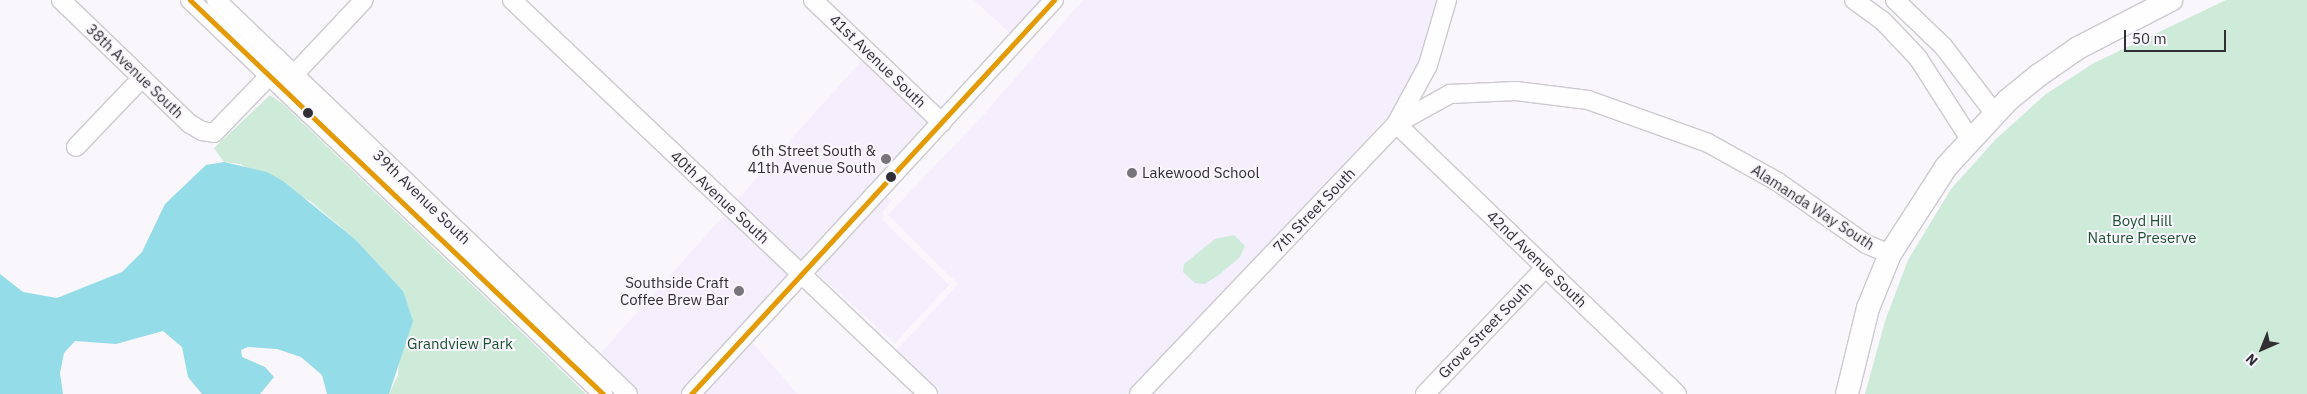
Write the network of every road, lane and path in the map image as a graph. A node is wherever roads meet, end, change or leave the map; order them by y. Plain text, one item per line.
1 (62, 0) edge
2 (190, 0) edge
3 (216, 0) edge
4 (364, 0) edge
5 (512, 0) edge
6 (813, 0) edge
7 (1054, 0) edge
8 (1447, 0) edge
9 (1854, 0) edge
10 (1895, 0) edge
11 (2171, 0) edge
12 (294, 75) junction
13 (142, 78) junction
14 (275, 82) junction
15 (1995, 114) junction
16 (942, 123) junction
17 (1396, 124) junction
18 (1970, 139) junction
19 (76, 147) dead end
20 (1890, 254) junction
21 (1546, 267) junction
22 (803, 275) junction
23 (603, 394) edge
24 (628, 394) edge
25 (691, 394) edge
26 (928, 394) edge
27 (1139, 394) edge
28 (1425, 394) edge
29 (1677, 394) edge
30 (1847, 394) edge

1 - 13 street, 38th Avenue South
2 - 14 street, 39th Avenue South
3 - 12 street, 39th Avenue South
4 - 12 street
5 - 22 street, 40th Avenue South
6 - 16 street, 41st Avenue South
7 - 16 street
8 - 17 street, 7th Street South
9 - 18 street
10 - 15 street
11 - 15 main road
12 - 14 street
12 - 24 street, 39th Avenue South
13 - 14 street, 38th Avenue South
13 - 19 street
14 - 23 street, 39th Avenue South
15 - 18 main road
16 - 22 street
17 - 20 street, Alamanda Way South
17 - 21 street, 42nd Avenue South
17 - 27 street, 7th Street South
18 - 20 main road
20 - 30 main road
21 - 28 street, Grove Street South
21 - 29 street, 42nd Avenue South
22 - 25 street
22 - 26 street, 40th Avenue South

